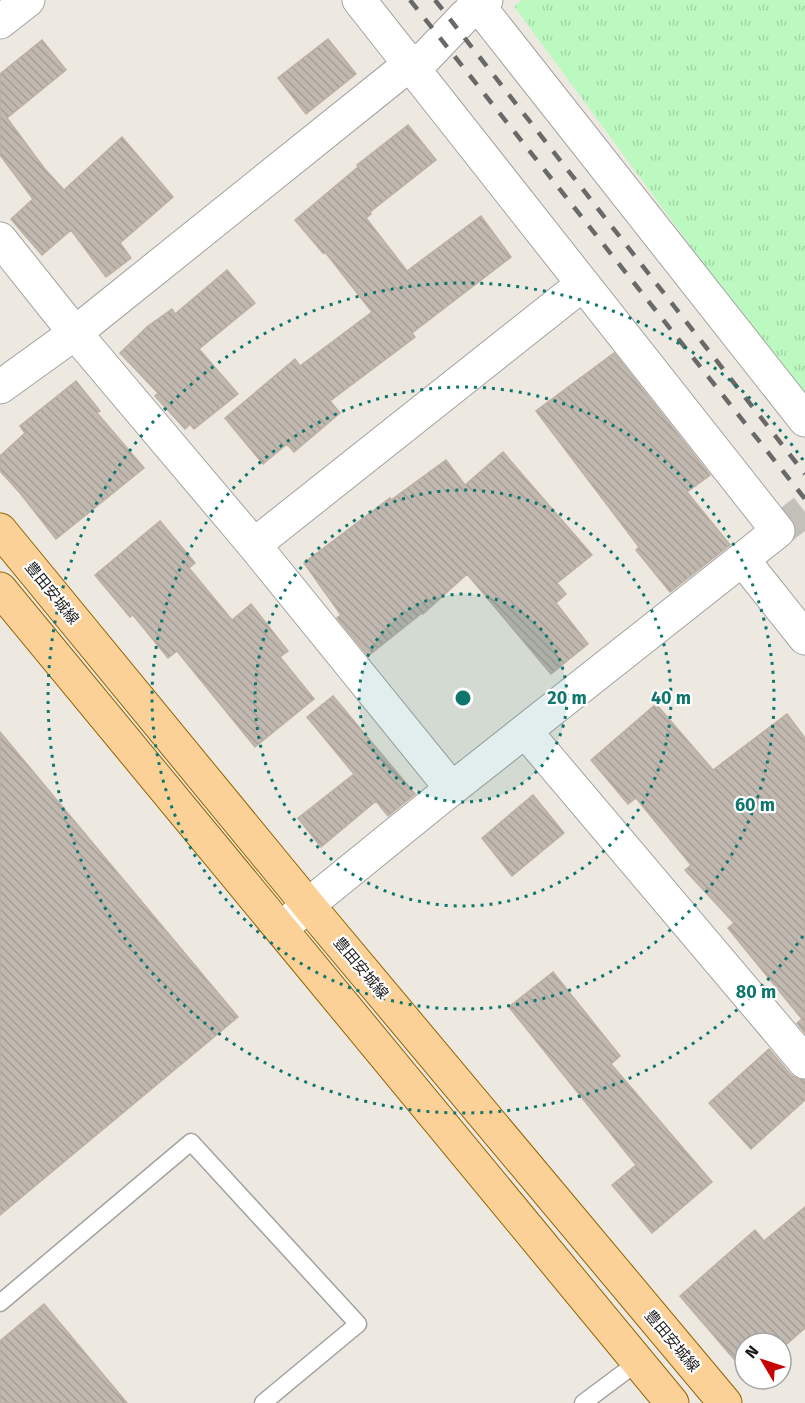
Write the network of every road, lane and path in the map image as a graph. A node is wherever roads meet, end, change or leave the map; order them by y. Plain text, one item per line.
1 (28, 0) edge
2 (359, 0) edge
3 (480, 2) edge
4 (0, 22) edge
5 (410, 64) junction
6 (0, 239) edge
7 (583, 284) junction
8 (75, 333) junction
9 (0, 387) edge
10 (805, 420) edge
11 (0, 530) edge
12 (254, 546) junction
13 (743, 560) junction
14 (0, 589) edge
15 (805, 638) edge
16 (525, 731) junction
17 (452, 789) junction
18 (308, 905) junction
19 (281, 929) junction
20 (805, 1062) edge
21 (0, 1303) edge
22 (638, 1362) junction
23 (263, 1403) edge
24 (584, 1403) edge
25 (672, 1403) edge
26 (725, 1403) edge

1 - 4 street
2 - 5 street
3 - 5 street
3 - 10 street
5 - 7 street
5 - 8 street
6 - 8 street
7 - 12 street
7 - 13 street
8 - 9 street
8 - 12 street
11 - 18 main road, 豊田安城線
12 - 17 street
13 - 15 street
13 - 16 street
14 - 19 main road
16 - 17 street
16 - 20 street
17 - 18 street
18 - 19 street
18 - 26 main road, 豊田安城線
19 - 22 main road
21 - 23 lane
22 - 24 lane
22 - 25 main road

